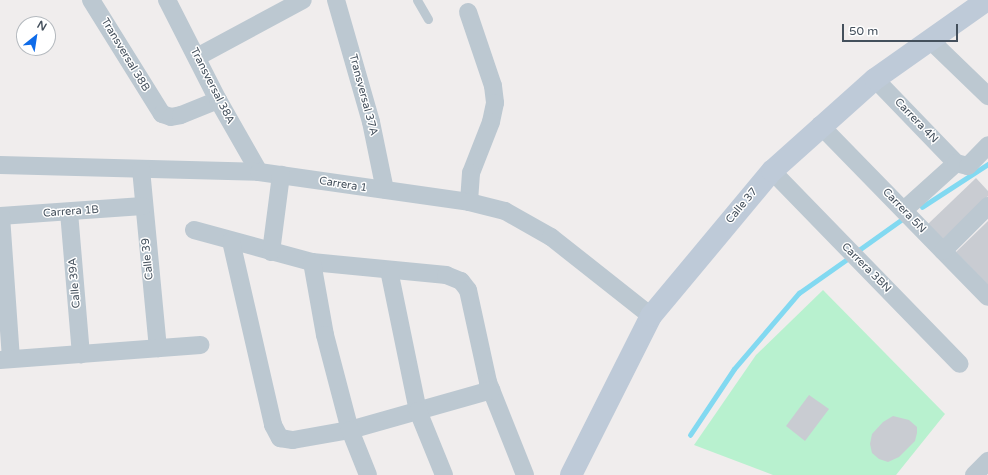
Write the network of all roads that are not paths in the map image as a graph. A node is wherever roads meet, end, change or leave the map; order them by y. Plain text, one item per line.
1 (91, 0) edge
2 (167, 0) edge
3 (302, 0) edge
4 (336, 0) edge
5 (417, 0) edge
6 (987, 0) edge
7 (468, 12) dead end
8 (428, 19) dead end
9 (930, 40) junction
10 (197, 57) junction
11 (875, 79) junction
12 (988, 96) edge
13 (218, 100) junction
14 (820, 125) junction
15 (988, 145) edge
16 (956, 163) junction
17 (0, 164) edge
18 (141, 169) junction
19 (772, 171) junction
20 (260, 172) junction
21 (280, 175) junction
22 (385, 190) junction
23 (469, 202) junction
24 (143, 206) junction
25 (988, 206) edge
26 (904, 210) junction
27 (69, 212) junction
28 (0, 216) edge
29 (194, 230) dead end
30 (231, 241) junction
31 (943, 251) junction
32 (271, 252) junction
33 (312, 262) junction
34 (390, 270) junction
35 (988, 296) edge
36 (651, 316) junction
37 (200, 345) dead end
38 (158, 348) junction
39 (81, 354) junction
40 (6, 359) edge
41 (960, 364) dead end
42 (491, 390) junction
43 (418, 411) junction
44 (350, 430) junction
45 (988, 461) edge
46 (368, 475) edge
47 (444, 475) edge
48 (525, 475) edge
49 (571, 475) edge
50 (974, 475) edge

1 - 13 street, Transversal 38B
2 - 10 street, Transversal 38A
3 - 10 street
4 - 22 street, Transversal 37A
5 - 8 lane
6 - 9 street, Calle 37
7 - 23 street
9 - 11 street, Calle 37
9 - 12 street
10 - 13 street, Transversal 38A
11 - 14 street, Calle 37
11 - 16 street, Carrera 4N
13 - 20 street, Transversal 38A
14 - 19 street, Calle 37
14 - 26 street, Carrera 5N
15 - 16 street
16 - 26 street
17 - 18 street, Carrera 1
18 - 20 street, Carrera 1
18 - 24 street, Calle 39
19 - 36 street, Calle 37
19 - 41 street, Carrera 3BN
20 - 21 street, Carrera 1
21 - 22 street, Carrera 1
21 - 32 street
22 - 23 street, Carrera 1
23 - 36 street, Carrera 1
24 - 27 street, Carrera 1B
24 - 38 street, Calle 39
25 - 31 street
26 - 31 street, Carrera 5N
27 - 28 street, Carrera 1B
27 - 39 street, Calle 39A
28 - 40 street
29 - 30 street
30 - 32 street
30 - 44 street
31 - 35 street, Carrera 5N
32 - 33 street
33 - 34 street
33 - 44 street
34 - 42 street
34 - 43 street
36 - 49 street, Calle 37
37 - 38 street
38 - 39 street
39 - 40 street
42 - 43 street
42 - 48 street
43 - 44 street
43 - 47 street
44 - 46 street
45 - 50 street

